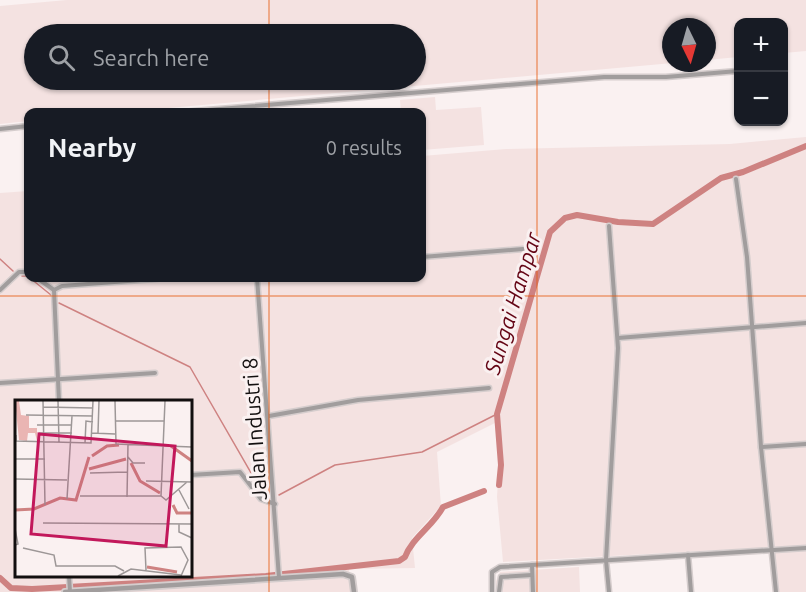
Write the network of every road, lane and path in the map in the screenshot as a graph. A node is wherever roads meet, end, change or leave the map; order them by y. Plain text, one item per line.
1 (734, 71) edge
2 (231, 108) edge
3 (24, 126) edge
4 (0, 129) edge
5 (736, 179) dead end
6 (609, 225) dead end
7 (535, 248) dead end
8 (426, 257) edge
9 (24, 272) edge
10 (43, 282) edge
11 (114, 282) edge
12 (257, 282) edge
13 (0, 290) edge
14 (54, 290) junction
15 (806, 323) edge
16 (752, 328) junction
17 (618, 338) junction
18 (155, 373) dead end
19 (58, 380) junction
20 (0, 383) edge
21 (489, 388) dead end
22 (59, 400) edge
23 (269, 416) junction
24 (806, 444) edge
25 (761, 447) junction
26 (192, 475) edge
27 (275, 504) junction
28 (806, 548) edge
29 (771, 550) junction
30 (688, 555) junction
31 (606, 560) junction
32 (532, 565) junction
33 (532, 575) junction
34 (279, 576) junction
35 (68, 590) edge
36 (354, 592) edge
37 (492, 592) edge
38 (499, 592) edge
39 (533, 592) edge
40 (609, 592) edge
41 (692, 592) edge
42 (776, 592) edge

1 - 2 street
3 - 4 street
5 - 16 street
6 - 17 street
7 - 8 street
9 - 13 street
10 - 14 street
11 - 14 street
12 - 23 street, Jalan Industri 8
14 - 19 street
15 - 16 street
16 - 17 street
16 - 25 street
17 - 31 street
18 - 19 street
19 - 20 street
19 - 22 street
21 - 23 street
23 - 27 street, Jalan Industri 8
24 - 25 street
25 - 29 street
26 - 27 street
27 - 34 street, Jalan Industri 8
28 - 29 street
29 - 30 street
29 - 42 street
30 - 31 street
30 - 41 street
31 - 32 street
31 - 40 street
32 - 33 street
32 - 37 street
33 - 38 street
33 - 39 street
34 - 35 street
34 - 36 street

